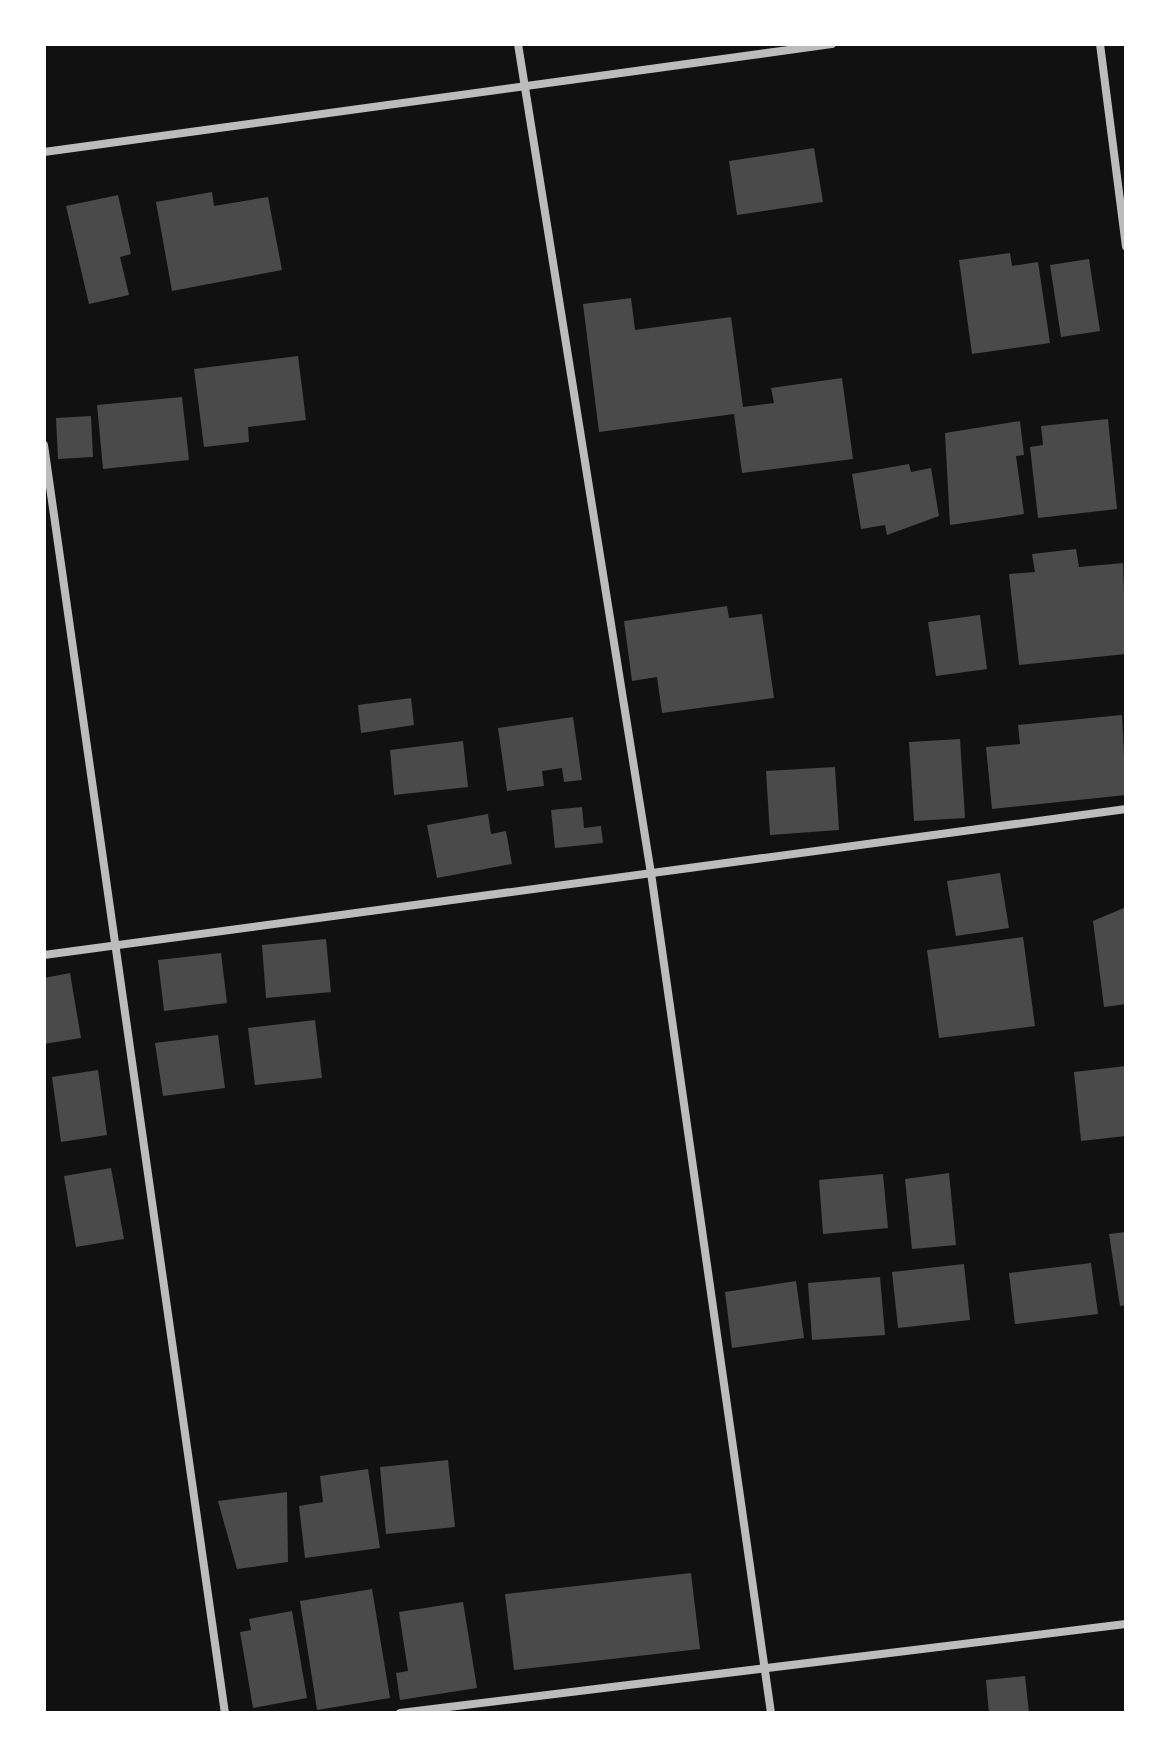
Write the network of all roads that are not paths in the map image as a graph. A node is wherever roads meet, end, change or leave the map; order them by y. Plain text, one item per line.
1 (518, 44) edge
2 (832, 44) edge
3 (1100, 44) edge
4 (523, 86) junction
5 (44, 152) edge
6 (1126, 246) edge
7 (44, 445) edge
8 (1126, 809) edge
9 (651, 873) junction
10 (115, 946) junction
11 (44, 955) edge
12 (1126, 1624) edge
13 (765, 1669) junction
14 (225, 1713) edge
15 (400, 1713) edge
16 (771, 1713) edge

1 - 4 street
2 - 4 street
3 - 6 street
4 - 5 street
4 - 9 street
7 - 10 street
8 - 9 street
9 - 10 street
9 - 13 street
10 - 11 street
10 - 14 street
12 - 13 street
13 - 15 street
13 - 16 street

